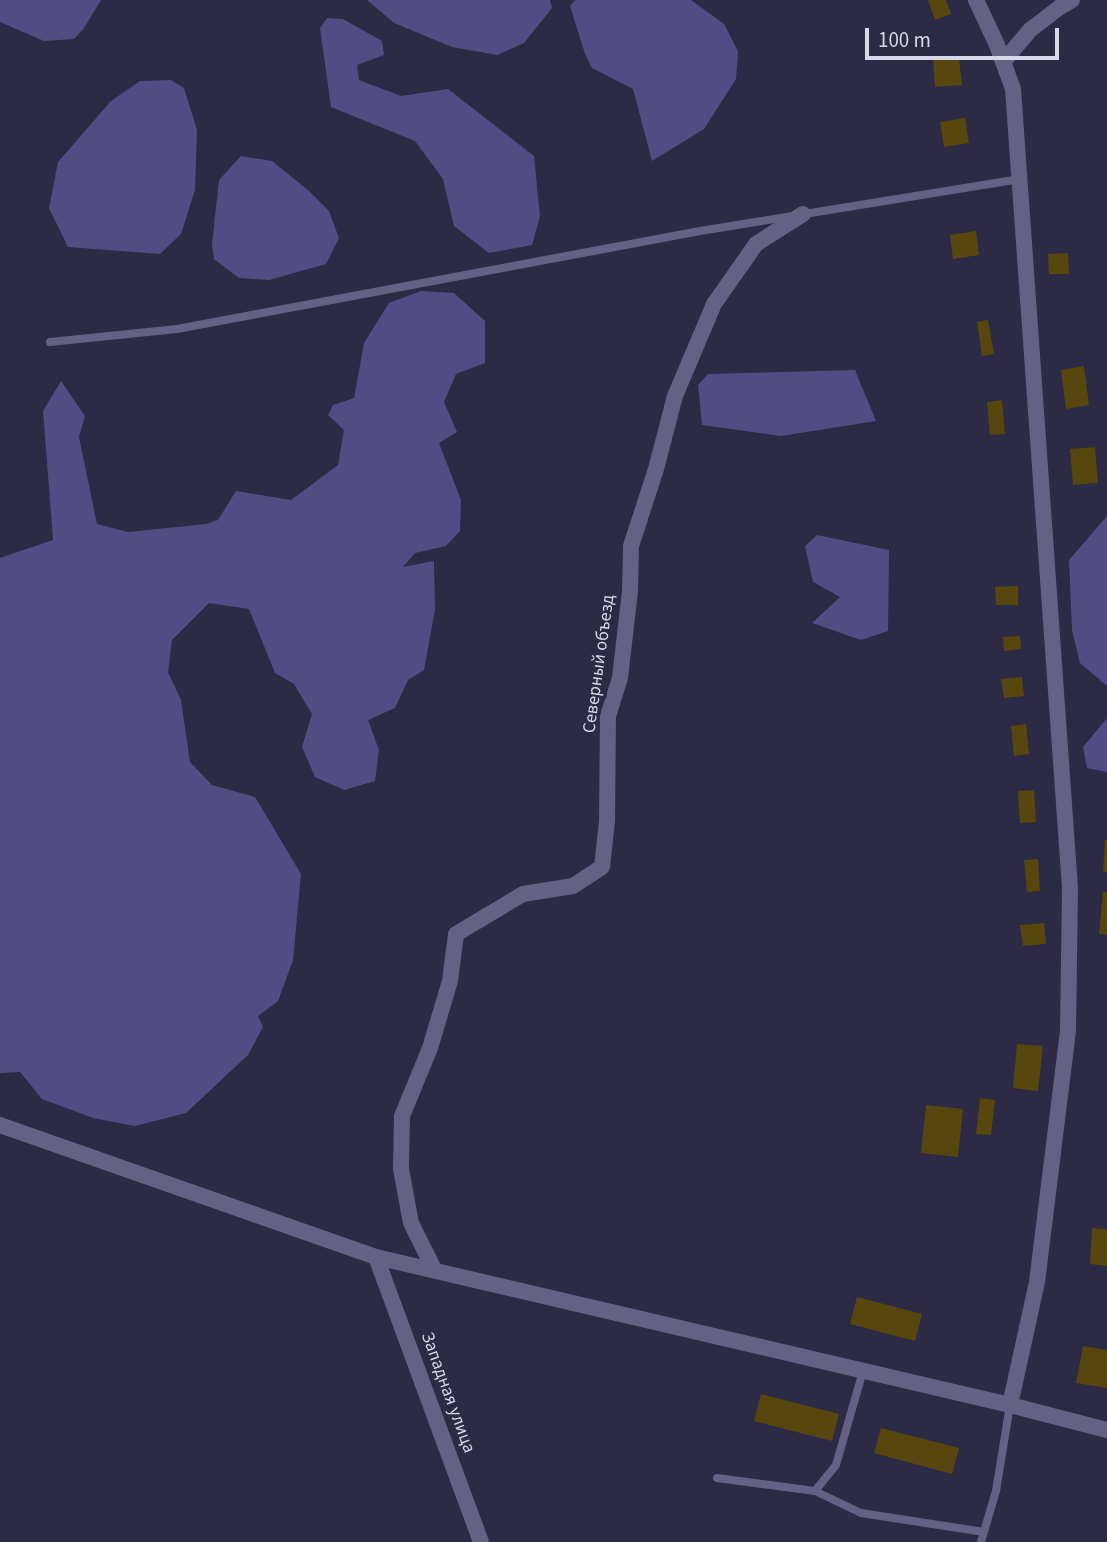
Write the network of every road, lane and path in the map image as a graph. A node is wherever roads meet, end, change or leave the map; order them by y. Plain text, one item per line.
1 (976, 0) edge
2 (1072, 0) edge
3 (1003, 62) junction
4 (1020, 179) junction
5 (803, 214) junction
6 (50, 342) dead end
7 (0, 1125) edge
8 (376, 1257) junction
9 (435, 1271) junction
10 (863, 1371) junction
11 (1010, 1405) junction
12 (1107, 1430) edge
13 (717, 1478) dead end
14 (815, 1492) junction
15 (984, 1532) junction
16 (481, 1542) edge
17 (981, 1542) edge

1 - 3 street
2 - 3 street
3 - 4 street
4 - 5 lane
4 - 11 street
5 - 6 lane
5 - 9 street, Северный объезд
7 - 8 street
8 - 9 street
8 - 16 street, Западная улица
9 - 10 street
10 - 11 street
10 - 14 lane
11 - 12 street
11 - 15 lane
13 - 14 lane
14 - 15 lane
15 - 17 lane

